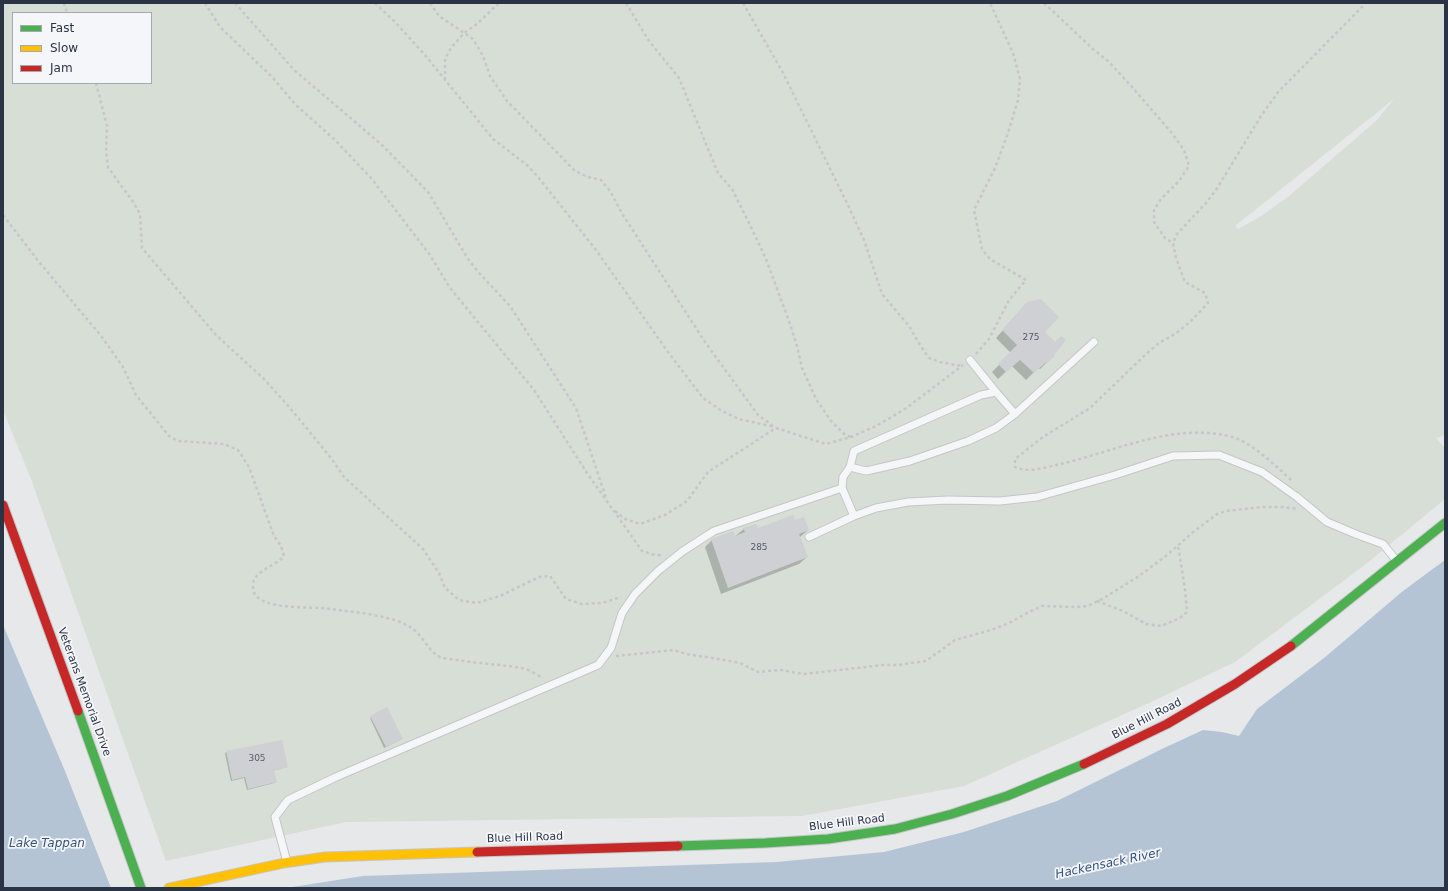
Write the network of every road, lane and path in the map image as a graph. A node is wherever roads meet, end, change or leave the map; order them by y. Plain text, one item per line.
1 (205, 3) edge
2 (235, 3) edge
3 (375, 3) edge
4 (430, 3) edge
5 (499, 3) edge
6 (626, 3) edge
7 (743, 3) edge
8 (990, 3) edge
9 (1044, 3) edge
10 (1366, 3) edge
11 (464, 33) junction
12 (445, 80) junction
13 (96, 84) edge
14 (1094, 342) dead end
15 (970, 360) junction
16 (961, 366) junction
17 (996, 392) junction
18 (1015, 414) junction
19 (776, 428) junction
20 (851, 437) junction
21 (850, 467) junction
22 (842, 488) junction
23 (607, 502) junction
24 (3, 505) edge
25 (612, 508) junction
26 (854, 516) junction
27 (1445, 523) edge
28 (809, 537) dead end
29 (1178, 545) dead end
30 (668, 554) dead end
31 (1398, 561) junction
32 (626, 596) dead end
33 (1097, 601) dead end
34 (287, 862) junction
35 (141, 888) edge
36 (169, 888) edge

1 - 23 path
2 - 23 path
3 - 12 path
4 - 11 path
5 - 11 path
6 - 20 path
7 - 16 path
8 - 15 path
9 - 10 path
11 - 12 path
11 - 19 path
12 - 19 path
13 - 32 path
14 - 18 lane
15 - 16 path
15 - 17 lane
16 - 20 path
17 - 18 lane
17 - 21 lane
18 - 21 lane
19 - 20 path
19 - 25 path
21 - 22 lane
22 - 26 lane
22 - 34 lane
23 - 25 path
24 - 35 street, Veterans Memorial Drive
25 - 30 path
26 - 28 lane
26 - 31 lane
27 - 31 street, Blue Hill Road
29 - 33 path
31 - 34 street, Blue Hill Road
34 - 36 street, Blue Hill Road

